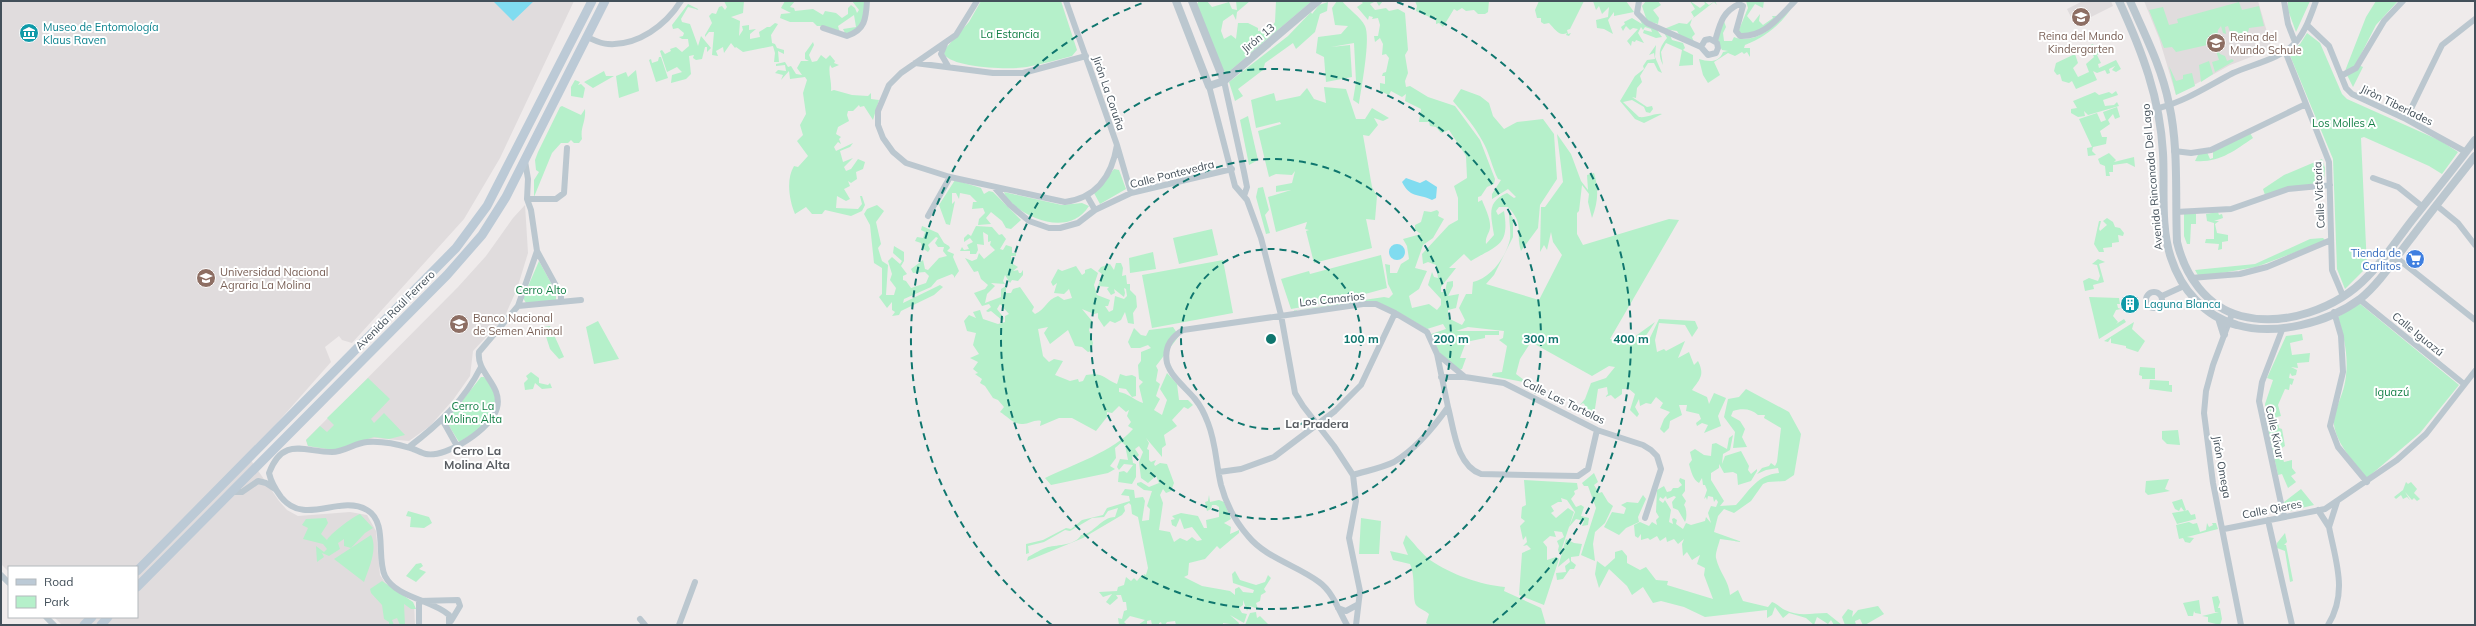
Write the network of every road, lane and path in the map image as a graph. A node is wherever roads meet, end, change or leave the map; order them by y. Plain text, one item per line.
1 (592, 1) edge
2 (605, 1) edge
3 (680, 1) edge
4 (867, 1) edge
5 (977, 1) edge
6 (1066, 1) edge
7 (1176, 1) edge
8 (1192, 1) edge
9 (1318, 1) edge
10 (1639, 1) edge
11 (1795, 1) edge
12 (2119, 1) edge
13 (2130, 1) edge
14 (2284, 1) edge
15 (2316, 1) edge
16 (2403, 1) edge
17 (2475, 19) edge
18 (2308, 25) junction
19 (823, 28) dead end
20 (587, 37) junction
21 (1715, 41) junction
22 (2296, 42) junction
23 (945, 44) junction
24 (1701, 47) junction
25 (2285, 51) junction
26 (1086, 56) junction
27 (915, 63) junction
28 (948, 66) junction
29 (2341, 76) junction
30 (1224, 81) junction
31 (2164, 82) junction
32 (2154, 85) junction
33 (1209, 86) junction
34 (2306, 104) junction
35 (2170, 105) junction
36 (2159, 108) junction
37 (2406, 119) junction
38 (2475, 140) edge
39 (1117, 145) junction
40 (567, 148) dead end
41 (2174, 151) junction
42 (2466, 152) junction
43 (2475, 157) edge
44 (525, 161) junction
45 (1232, 169) junction
46 (950, 177) junction
47 (2373, 178) dead end
48 (2330, 184) junction
49 (995, 188) junction
50 (1130, 194) junction
51 (1087, 196) junction
52 (1244, 196) junction
53 (527, 199) junction
54 (2436, 205) junction
55 (2423, 207) junction
56 (1095, 210) junction
57 (2176, 212) junction
58 (928, 216) dead end
59 (2331, 240) junction
60 (2475, 245) edge
61 (537, 251) junction
62 (2388, 251) junction
63 (2396, 258) junction
64 (2191, 278) junction
65 (2184, 286) junction
66 (2162, 296) dead end
67 (2343, 296) junction
68 (2359, 299) junction
69 (581, 300) dead end
70 (561, 301) junction
71 (518, 306) junction
72 (2334, 312) junction
73 (1395, 313) junction
74 (2232, 314) junction
75 (1281, 315) junction
76 (2219, 318) junction
77 (2475, 320) edge
78 (2228, 323) junction
79 (2282, 330) junction
80 (2224, 334) junction
81 (1437, 354) junction
82 (481, 367) junction
83 (2475, 371) edge
84 (1441, 377) junction
85 (1465, 377) junction
86 (2464, 384) junction
87 (1448, 407) junction
88 (443, 421) junction
89 (1317, 426) junction
90 (1598, 430) junction
91 (284, 446) junction
92 (457, 446) junction
93 (409, 447) junction
94 (1219, 472) junction
95 (1353, 475) junction
96 (2367, 482) junction
97 (276, 490) junction
98 (232, 492) junction
99 (2337, 502) junction
100 (2322, 510) junction
101 (2284, 517) junction
102 (1645, 518) dead end
103 (2268, 520) junction
104 (2329, 527) junction
105 (2224, 529) junction
106 (138, 570) edge
107 (695, 582) dead end
108 (138, 586) edge
109 (420, 601) junction
110 (1357, 606) junction
111 (1338, 608) junction
112 (640, 619) dead end
113 (450, 623) edge
114 (419, 625) edge
115 (644, 625) edge
116 (679, 625) edge
117 (1347, 625) edge
118 (1356, 625) edge
119 (2241, 625) edge
120 (2292, 625) edge
121 (2328, 625) edge

1 - 106 main road, Avenida Raúl Ferrero
2 - 20 main road, Avenida Raúl Ferrero
3 - 20 street
4 - 19 street
5 - 23 street
6 - 26 street, Jirón La Coruña
7 - 33 street
8 - 30 street
9 - 30 street, Jirón 13
10 - 24 street
11 - 21 street
12 - 32 street, Avenida Rinconada Del Lago
13 - 31 street, Avenida Rinconada Del Lago
14 - 22 street
15 - 18 street
16 - 29 street
17 - 37 street
18 - 22 street
18 - 29 street, Jiròn Tiberlades
20 - 44 main road, Avenida Raúl Ferrero
21 - 24 street
21 - 24 street
22 - 25 street
23 - 27 street
23 - 28 street
25 - 34 street, Calle Victoria
25 - 35 street
26 - 28 street
26 - 39 street, Jirón La Coruña
27 - 28 street
27 - 46 street
29 - 37 street, Jiròn Tiberlades
30 - 33 street, Jirón 13
30 - 52 street
31 - 32 street
31 - 35 street, Avenida Rinconada Del Lago
32 - 36 street, Avenida Rinconada Del Lago
33 - 45 street
34 - 41 street
34 - 48 street, Calle Victoria
35 - 36 street
35 - 41 street, Avenida Rinconada Del Lago
36 - 65 street, Avenida Rinconada Del Lago
37 - 42 street, Jiròn Tiberlades
38 - 42 street, Avenida Rinconada Del Lago
39 - 50 street, Jirón La Coruña
39 - 51 street
40 - 53 street
41 - 57 street, Avenida Rinconada Del Lago
42 - 55 street, Avenida Rinconada Del Lago
43 - 54 street, Avenida Rinconada Del Lago
44 - 53 street
44 - 91 main road, Avenida Raúl Ferrero
45 - 50 street, Calle Pontevedra
45 - 52 street
46 - 49 street
46 - 58 street
47 - 55 street
48 - 57 street
48 - 59 street, Calle Victoria
49 - 51 street
49 - 56 street, Calle Pontevedra
50 - 56 street, Calle Pontevedra
51 - 56 street
52 - 75 street
53 - 61 street
54 - 60 street
54 - 63 street, Avenida Rinconada Del Lago
55 - 62 street, Avenida Rinconada Del Lago
57 - 64 street, Avenida Rinconada Del Lago
59 - 64 street
59 - 67 street, Calle Victoria
61 - 70 street
61 - 71 street
62 - 63 street
62 - 67 street, Avenida Rinconada Del Lago
63 - 68 street, Avenida Rinconada Del Lago
63 - 77 street
64 - 74 street, Avenida Rinconada Del Lago
65 - 66 street
65 - 76 street, Avenida Rinconada Del Lago
67 - 74 street, Avenida Rinconada Del Lago
68 - 72 street, Avenida Rinconada Del Lago
68 - 86 street, Calle Iguazú
69 - 70 street
70 - 71 street
71 - 82 street
72 - 79 street, Avenida Rinconada Del Lago
72 - 96 street
73 - 75 street, Los Canarios
73 - 81 street, Los Canarios
73 - 89 street
74 - 78 street, Jirón Omega
75 - 89 street
75 - 94 street, Los Canarios
76 - 78 street, Avenida Rinconada Del Lago
76 - 80 street
78 - 79 street, Avenida Rinconada Del Lago
78 - 80 street, Jirón Omega
79 - 101 street, Calle Kivur
80 - 105 street, Jirón Omega
81 - 84 street, Los Canarios
81 - 85 street
82 - 88 street
82 - 92 street
83 - 86 street
84 - 85 street, Calle Las Tortolas
84 - 87 street, Los Canarios
85 - 90 street, Calle Las Tortolas
86 - 96 street
87 - 90 street, Los Canarios
87 - 95 street
88 - 92 street
88 - 93 street
89 - 94 street
89 - 95 street
90 - 102 street, Calle Las Tortolas
91 - 93 street
91 - 97 street
91 - 98 main road, Avenida Raúl Ferrero
92 - 93 street
94 - 111 street, Los Canarios
95 - 110 street
96 - 99 street
97 - 98 street
97 - 109 street
98 - 108 main road, Avenida Raúl Ferrero
99 - 100 street
99 - 104 street
100 - 101 street, Calle Qieres
100 - 104 street
101 - 103 street, Calle Qieres
103 - 105 street, Calle Qieres
103 - 120 street
104 - 121 street
105 - 119 street, Jirón Omega
107 - 116 street
109 - 113 street
109 - 113 street
109 - 114 street
110 - 111 street
110 - 118 street
111 - 117 street, Los Canarios
112 - 115 street

